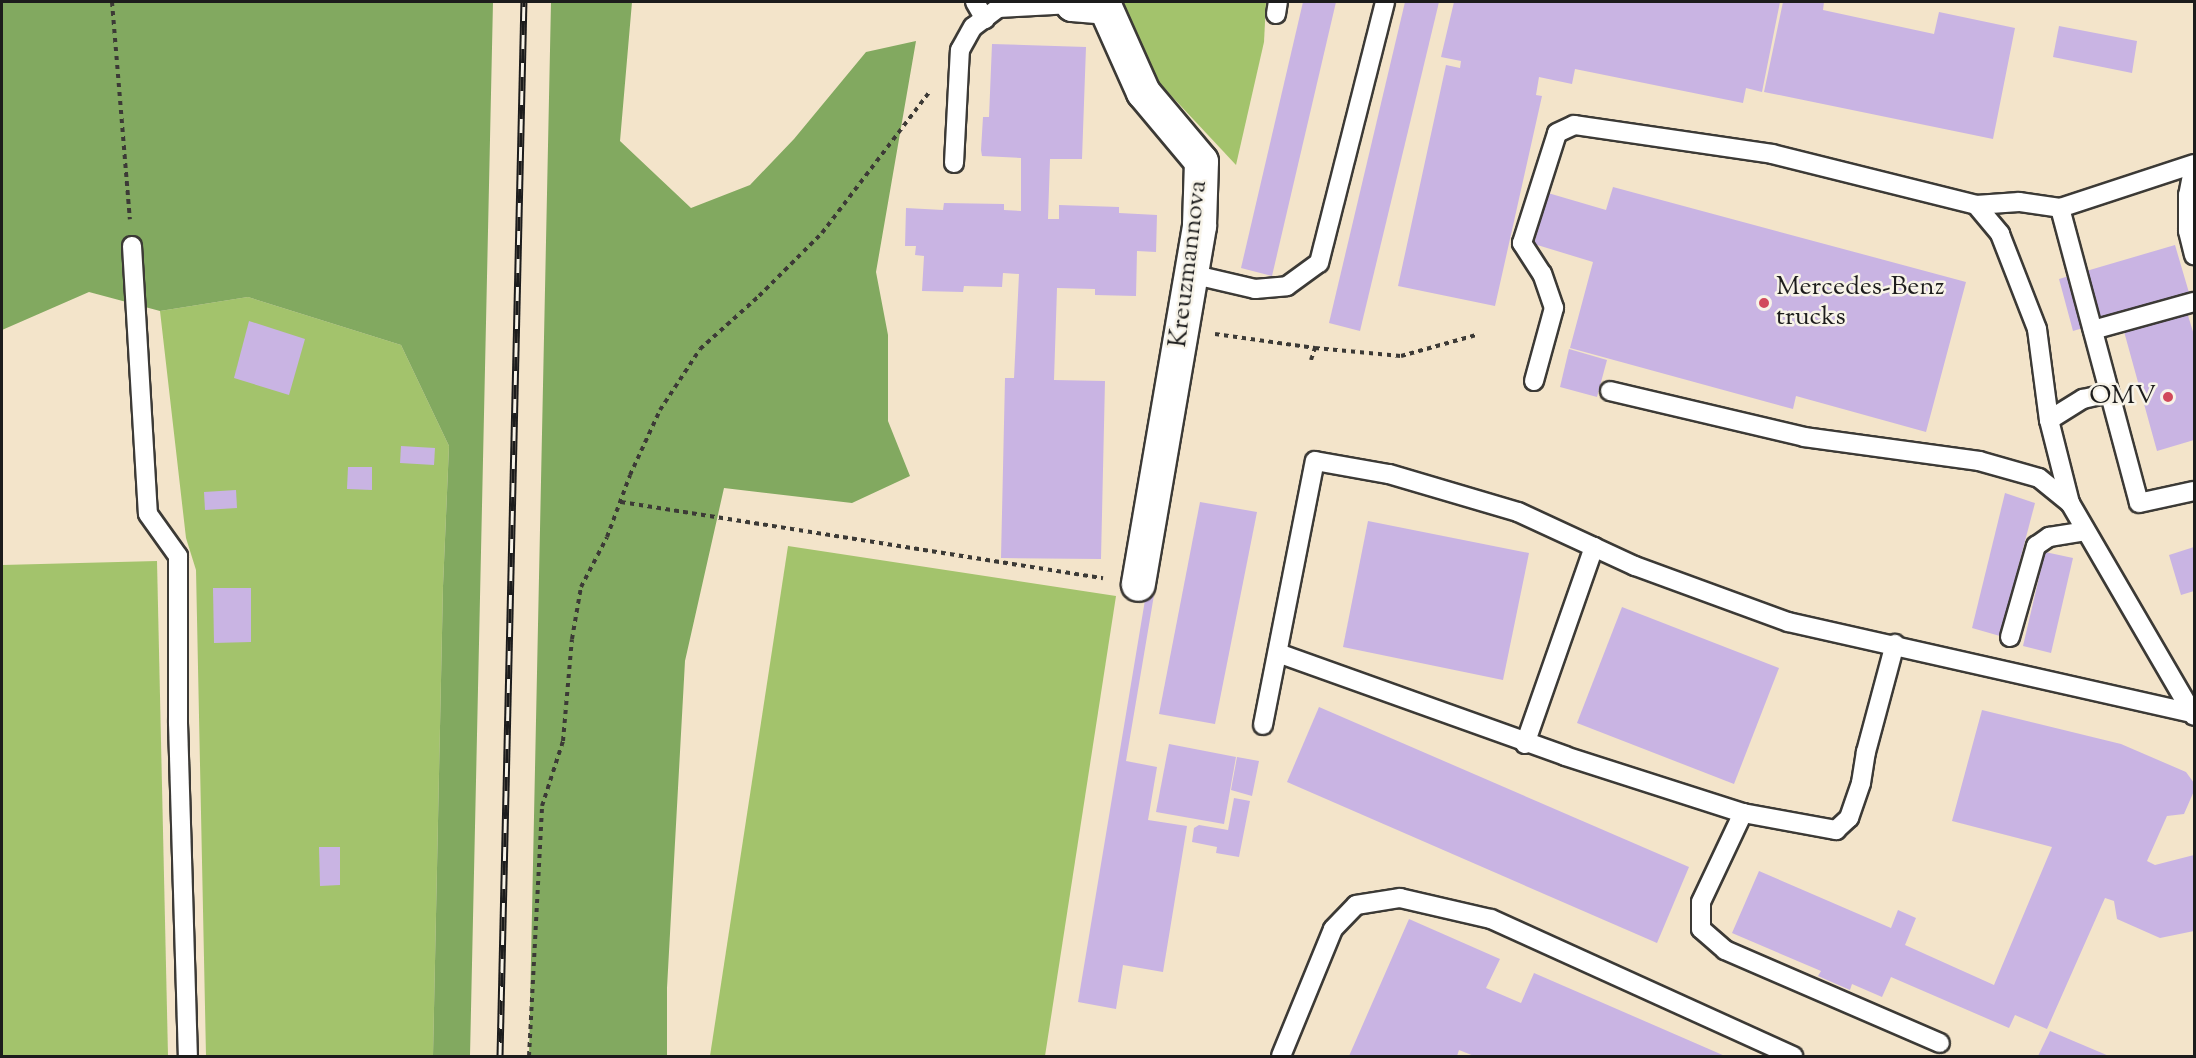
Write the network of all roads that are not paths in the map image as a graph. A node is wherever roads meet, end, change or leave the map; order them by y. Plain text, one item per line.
1 (975, 2) edge
2 (1385, 2) edge
3 (1072, 3) edge
4 (985, 19) junction
5 (954, 163) dead end
6 (2194, 165) edge
7 (1976, 205) junction
8 (2060, 208) junction
9 (132, 246) road end
10 (2194, 255) edge
11 (1191, 274) junction
12 (2194, 302) edge
13 (2093, 330) junction
14 (1534, 381) dead end
15 (1610, 391) dead end
16 (2109, 393) junction
17 (2049, 420) junction
18 (2194, 491) edge
19 (2070, 503) junction
20 (2086, 531) junction
21 (1594, 548) junction
22 (1138, 584) road end
23 (2010, 637) dead end
24 (1895, 644) junction
25 (1278, 653) junction
26 (2194, 715) edge
27 (1263, 725) dead end
28 (1525, 744) junction
29 (1743, 813) junction
30 (1940, 1043) dead end
31 (188, 1056) edge
32 (1281, 1056) edge
33 (1793, 1056) edge

1 - 4 lane
2 - 11 lane
3 - 4 lane
3 - 11 street, Kreuzmannova
4 - 5 lane
6 - 8 lane
6 - 10 lane
7 - 8 lane
7 - 14 lane
7 - 17 lane
8 - 13 lane
9 - 31 lane
11 - 22 street, Kreuzmannova
12 - 13 lane
13 - 16 lane
15 - 19 lane
16 - 17 lane
16 - 18 lane
17 - 19 lane
19 - 20 lane
20 - 23 lane
20 - 26 lane
21 - 24 lane
21 - 25 lane
21 - 28 lane
24 - 26 lane
24 - 29 lane
25 - 27 lane
25 - 28 lane
28 - 29 lane
29 - 30 lane
32 - 33 lane

